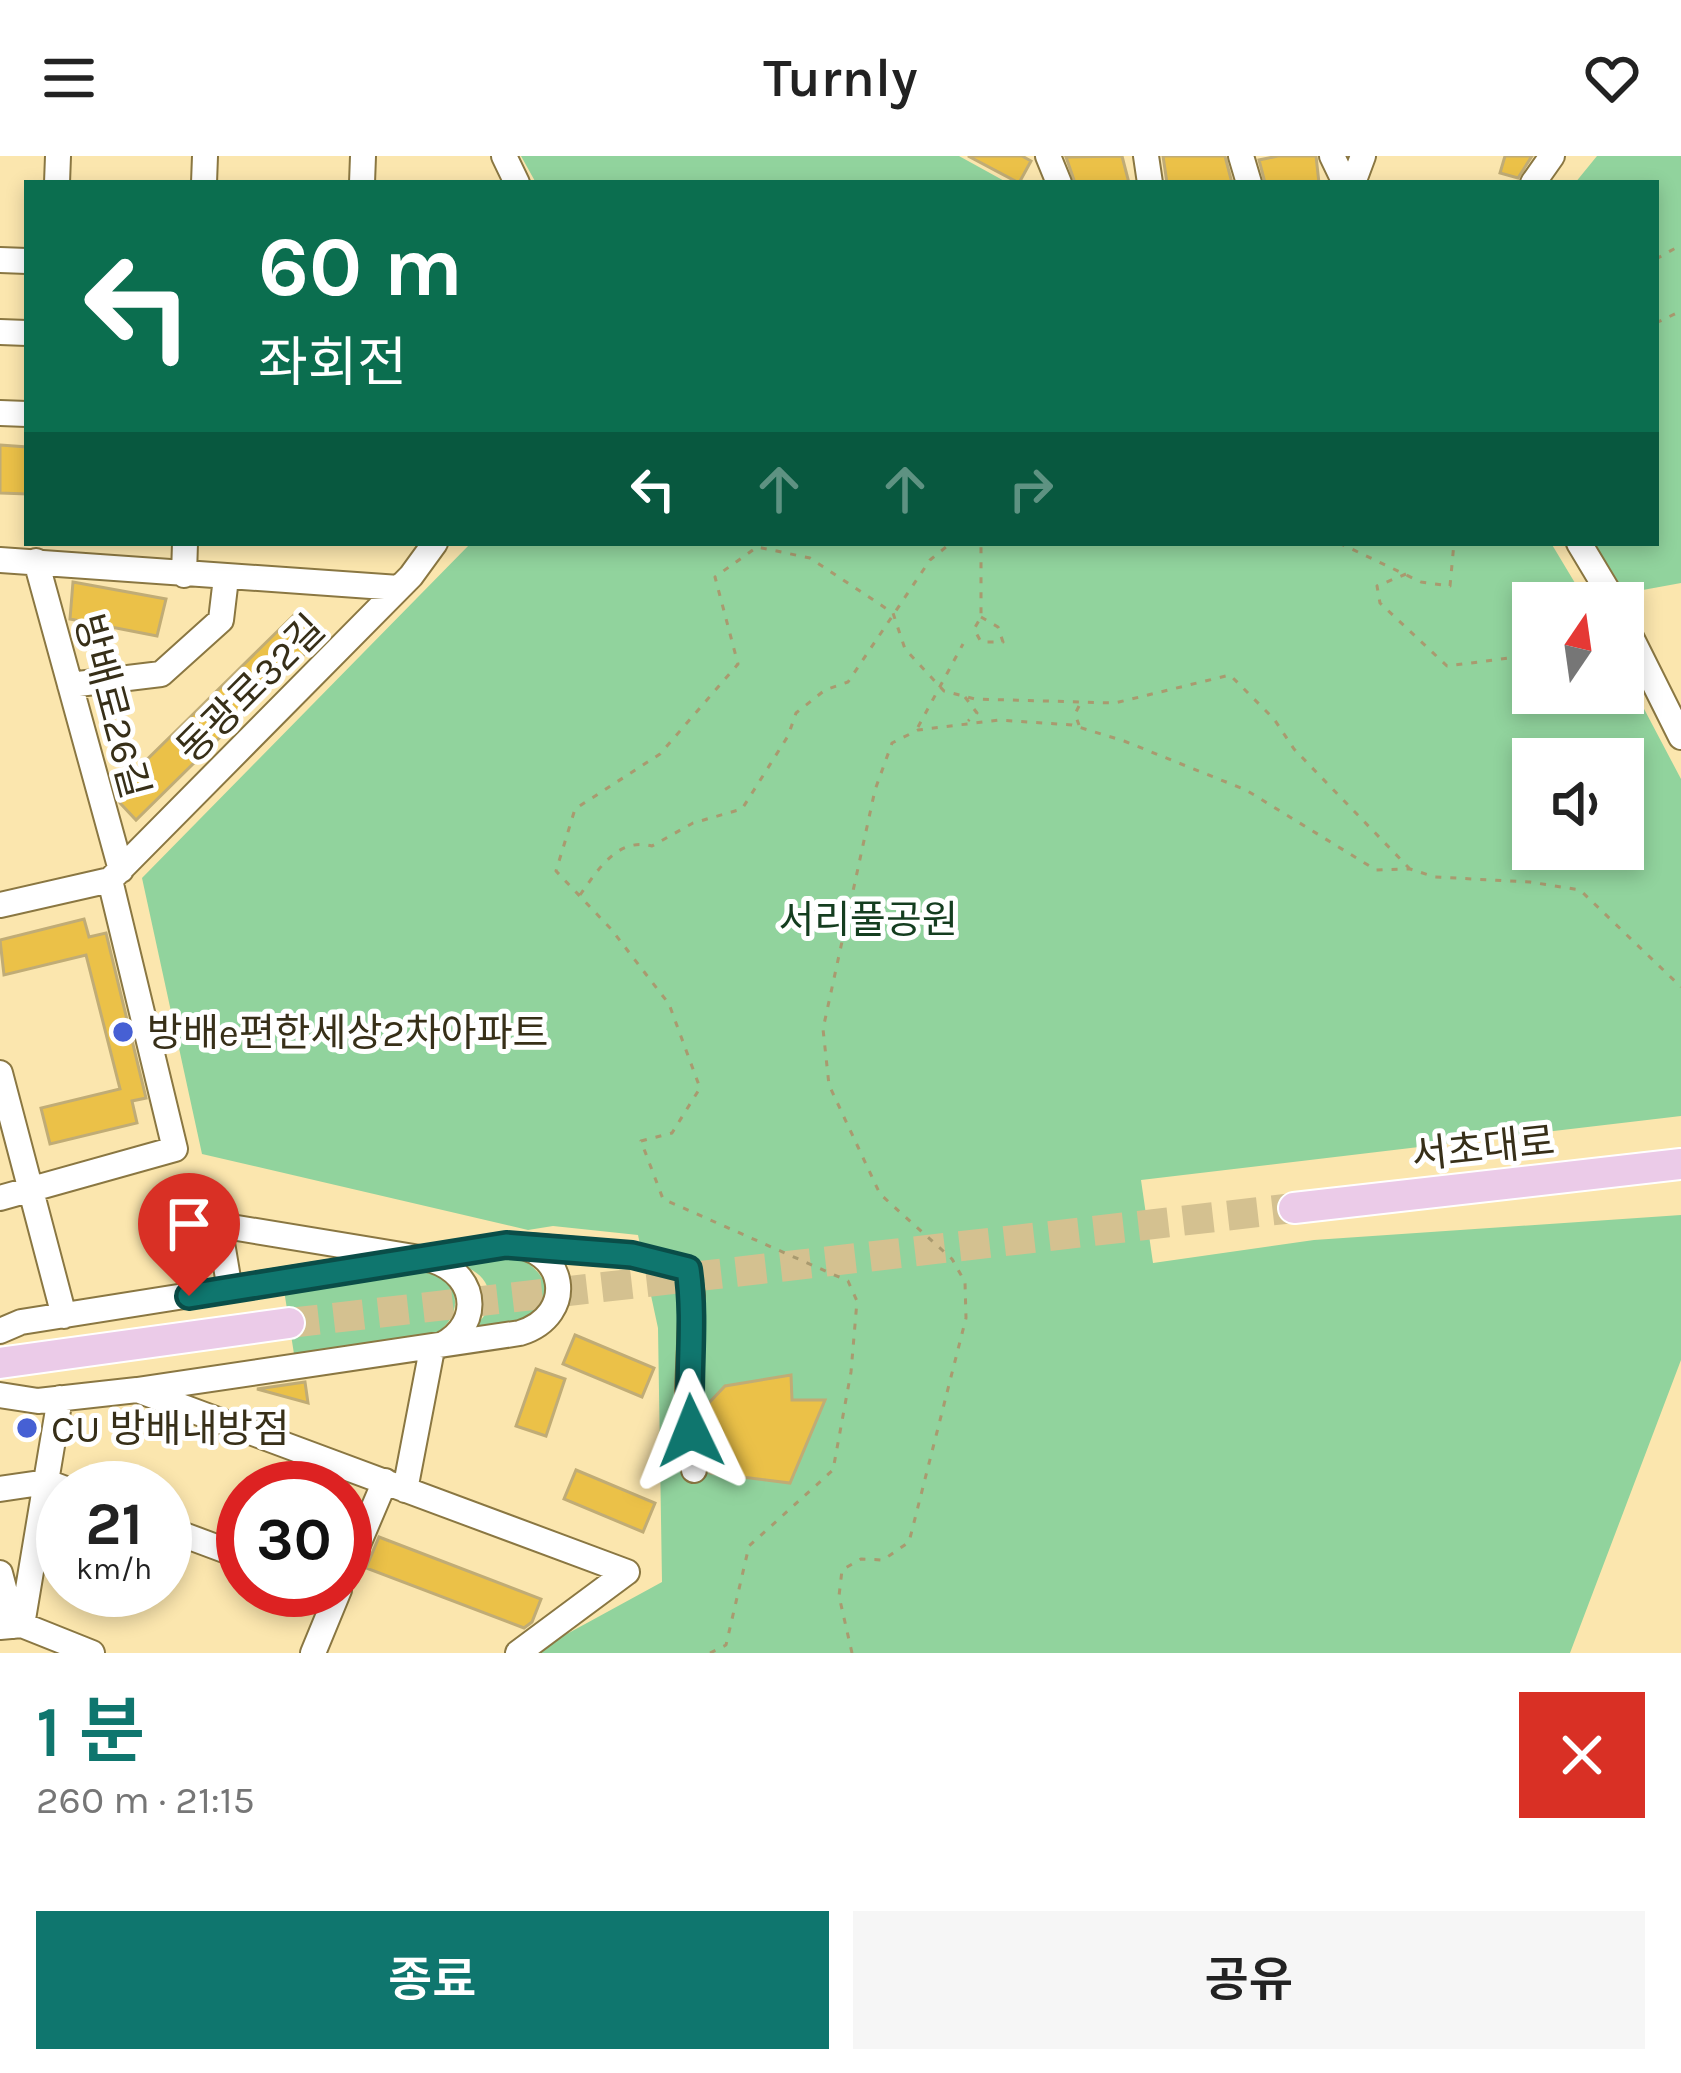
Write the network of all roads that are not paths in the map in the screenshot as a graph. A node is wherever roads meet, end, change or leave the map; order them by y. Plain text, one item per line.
1 (185, 546) edge
2 (434, 546) edge
3 (1582, 546) edge
4 (0, 560) edge
5 (36, 561) junction
6 (184, 575) junction
7 (226, 578) junction
8 (1603, 582) edge
9 (400, 588) junction
10 (1644, 663) edge
11 (70, 685) junction
12 (1681, 737) edge
13 (116, 875) junction
14 (0, 905) edge
15 (0, 1073) edge
16 (1681, 1164) edge
17 (28, 1190) junction
18 (0, 1198) edge
19 (1294, 1208) tunnel mouth
20 (520, 1245) junction
21 (418, 1261) junction
22 (230, 1290) junction
23 (64, 1316) junction
24 (289, 1323) tunnel mouth
25 (0, 1331) edge
26 (432, 1348) junction
27 (0, 1363) edge
28 (137, 1390) junction
29 (0, 1395) edge
30 (60, 1398) junction
31 (56, 1461) edge
32 (694, 1470) dead end
33 (36, 1486) edge
34 (395, 1486) junction
35 (0, 1489) edge
36 (372, 1526) edge
37 (36, 1547) edge
38 (0, 1573) edge
39 (326, 1617) edge
40 (12, 1626) edge
41 (92, 1653) edge
42 (313, 1653) edge
43 (518, 1653) edge

1 - 6 street
2 - 9 street, 동광로32길
3 - 8 street
4 - 5 street
5 - 6 street
5 - 11 street, 방배로26길
6 - 7 street
7 - 9 street
7 - 11 street
9 - 13 street, 동광로32길
10 - 12 street
11 - 13 street, 방배로26길
13 - 14 street
13 - 17 street, 방배로26길
15 - 17 street
16 - 19 main road, 서초대로
17 - 18 street
17 - 23 street
20 - 21 street
20 - 26 street
20 - 32 street
21 - 22 street
21 - 22 street
21 - 26 street
22 - 23 street
23 - 25 street
24 - 27 main road
26 - 28 street
26 - 34 street
28 - 30 street
28 - 34 street
29 - 30 street
30 - 31 street
33 - 35 street
34 - 36 street
34 - 43 street
37 - 40 street
38 - 40 street
39 - 42 street
40 - 41 street

